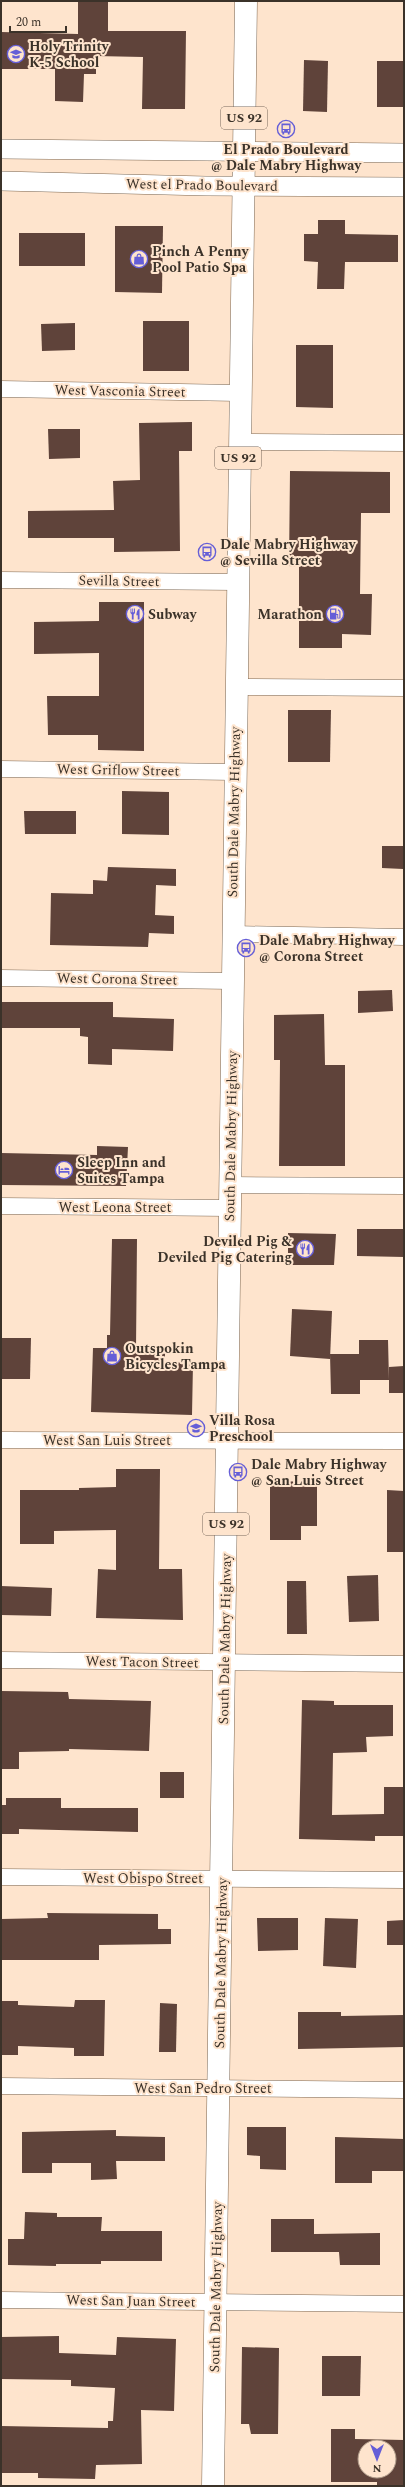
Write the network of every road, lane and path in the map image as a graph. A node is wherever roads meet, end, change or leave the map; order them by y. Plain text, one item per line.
1 (246, 1) edge
2 (1, 149) edge
3 (244, 150) junction
4 (404, 153) edge
5 (1, 181) edge
6 (243, 187) junction
7 (404, 187) edge
8 (1, 389) edge
9 (239, 393) junction
10 (238, 442) junction
11 (404, 443) edge
12 (1, 580) edge
13 (236, 582) junction
14 (235, 687) junction
15 (404, 688) edge
16 (1, 769) edge
17 (234, 772) junction
18 (233, 934) junction
19 (404, 937) edge
20 (1, 978) edge
21 (233, 980) junction
22 (230, 1185) junction
23 (404, 1186) edge
24 (1, 1206) edge
25 (230, 1208) junction
26 (1, 1440) edge
27 (227, 1440) junction
28 (404, 1442) edge
29 (1, 1660) edge
30 (225, 1662) junction
31 (404, 1664) edge
32 (1, 1877) edge
33 (222, 1878) junction
34 (404, 1880) edge
35 (1, 2086) edge
36 (219, 2088) junction
37 (404, 2090) edge
38 (1, 2300) edge
39 (216, 2302) junction
40 (404, 2304) edge
41 (213, 2486) edge

1 - 3 main road, South Dale Mabry Highway / US 92
2 - 3 street
3 - 4 street
3 - 6 main road, South Dale Mabry Highway / US 92
5 - 6 street, West el Prado Boulevard
6 - 7 street, West el Prado Boulevard
6 - 9 main road, South Dale Mabry Highway / US 92
8 - 9 street, West Vasconia Street
9 - 10 main road, South Dale Mabry Highway / US 92
10 - 11 street
10 - 13 main road, South Dale Mabry Highway / US 92
12 - 13 street, Sevilla Street
13 - 14 main road, South Dale Mabry Highway / US 92
14 - 15 street
14 - 17 main road, South Dale Mabry Highway / US 92
16 - 17 street, West Griflow Street
17 - 18 main road, South Dale Mabry Highway / US 92
18 - 19 street
18 - 21 main road, South Dale Mabry Highway / US 92
20 - 21 street, West Corona Street
21 - 22 main road, South Dale Mabry Highway / US 92
22 - 23 street
22 - 25 main road, South Dale Mabry Highway / US 92
24 - 25 street, West Leona Street
25 - 27 main road, South Dale Mabry Highway / US 92
26 - 27 street, West San Luis Street
27 - 28 street, West San Luis Street
27 - 30 main road, South Dale Mabry Highway / US 92
29 - 30 street, West Tacon Street
30 - 31 street, West Tacon Street
30 - 33 main road, South Dale Mabry Highway / US 92
32 - 33 street, West Obispo Street
33 - 34 street, West Obispo Street
33 - 36 main road, South Dale Mabry Highway / US 92
35 - 36 street, West San Pedro Street
36 - 37 street, West San Pedro Street
36 - 39 main road, South Dale Mabry Highway / US 92
38 - 39 street, West San Juan Street
39 - 40 street, West San Juan Street
39 - 41 main road, South Dale Mabry Highway / US 92

